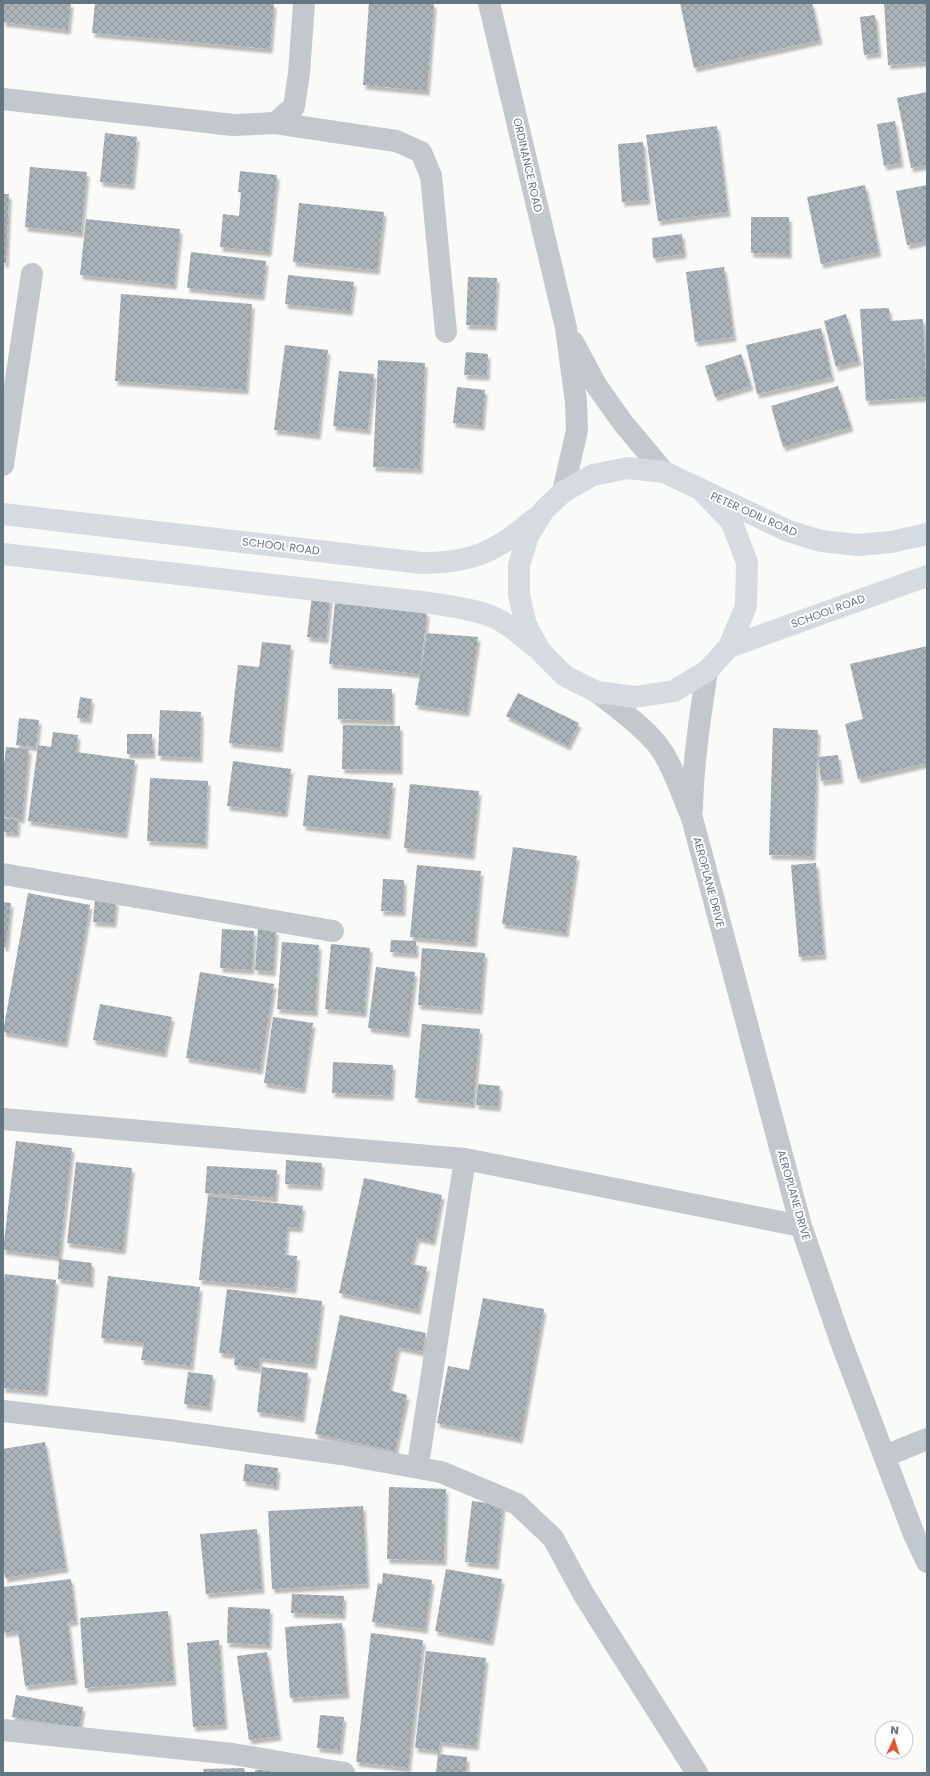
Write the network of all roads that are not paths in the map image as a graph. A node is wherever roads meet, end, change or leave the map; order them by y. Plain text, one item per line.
1 (304, 3) edge
2 (489, 3) edge
3 (3, 99) edge
4 (275, 123) junction
5 (32, 274) dead end
6 (566, 328) junction
7 (446, 332) dead end
8 (3, 465) edge
9 (664, 472) junction
10 (700, 489) junction
11 (563, 492) junction
12 (544, 510) junction
13 (3, 514) edge
14 (927, 534) edge
15 (3, 554) edge
16 (927, 576) edge
17 (730, 647) junction
18 (540, 651) junction
19 (707, 671) junction
20 (598, 692) junction
21 (692, 818) junction
22 (3, 874) edge
23 (333, 931) dead end
24 (3, 1119) edge
25 (465, 1159) junction
26 (801, 1226) junction
27 (3, 1412) edge
28 (927, 1439) edge
29 (885, 1456) junction
30 (419, 1458) dead end
31 (927, 1562) edge
32 (3, 1730) edge
33 (344, 1773) edge
34 (696, 1773) edge

1 - 4 street
2 - 6 street, ORDINANCE ROAD
3 - 4 street
4 - 7 street
5 - 8 street
6 - 9 street
6 - 11 street
9 - 10 main road, PETER ODILI ROAD
9 - 11 main road, PETER ODILI ROAD
10 - 14 main road, PETER ODILI ROAD
10 - 17 main road
11 - 12 main road, PETER ODILI ROAD
12 - 13 main road, SCHOOL ROAD
12 - 18 main road
15 - 18 main road
16 - 17 main road, SCHOOL ROAD
17 - 19 main road
18 - 20 main road
19 - 20 main road
19 - 21 street
20 - 21 street
21 - 26 street, AEROPLANE DRIVE
22 - 23 street
24 - 25 street
25 - 26 street
25 - 30 street
26 - 29 street, AEROPLANE DRIVE
27 - 34 street
28 - 29 street
29 - 31 street, AEROPLANE DRIVE
32 - 33 street

